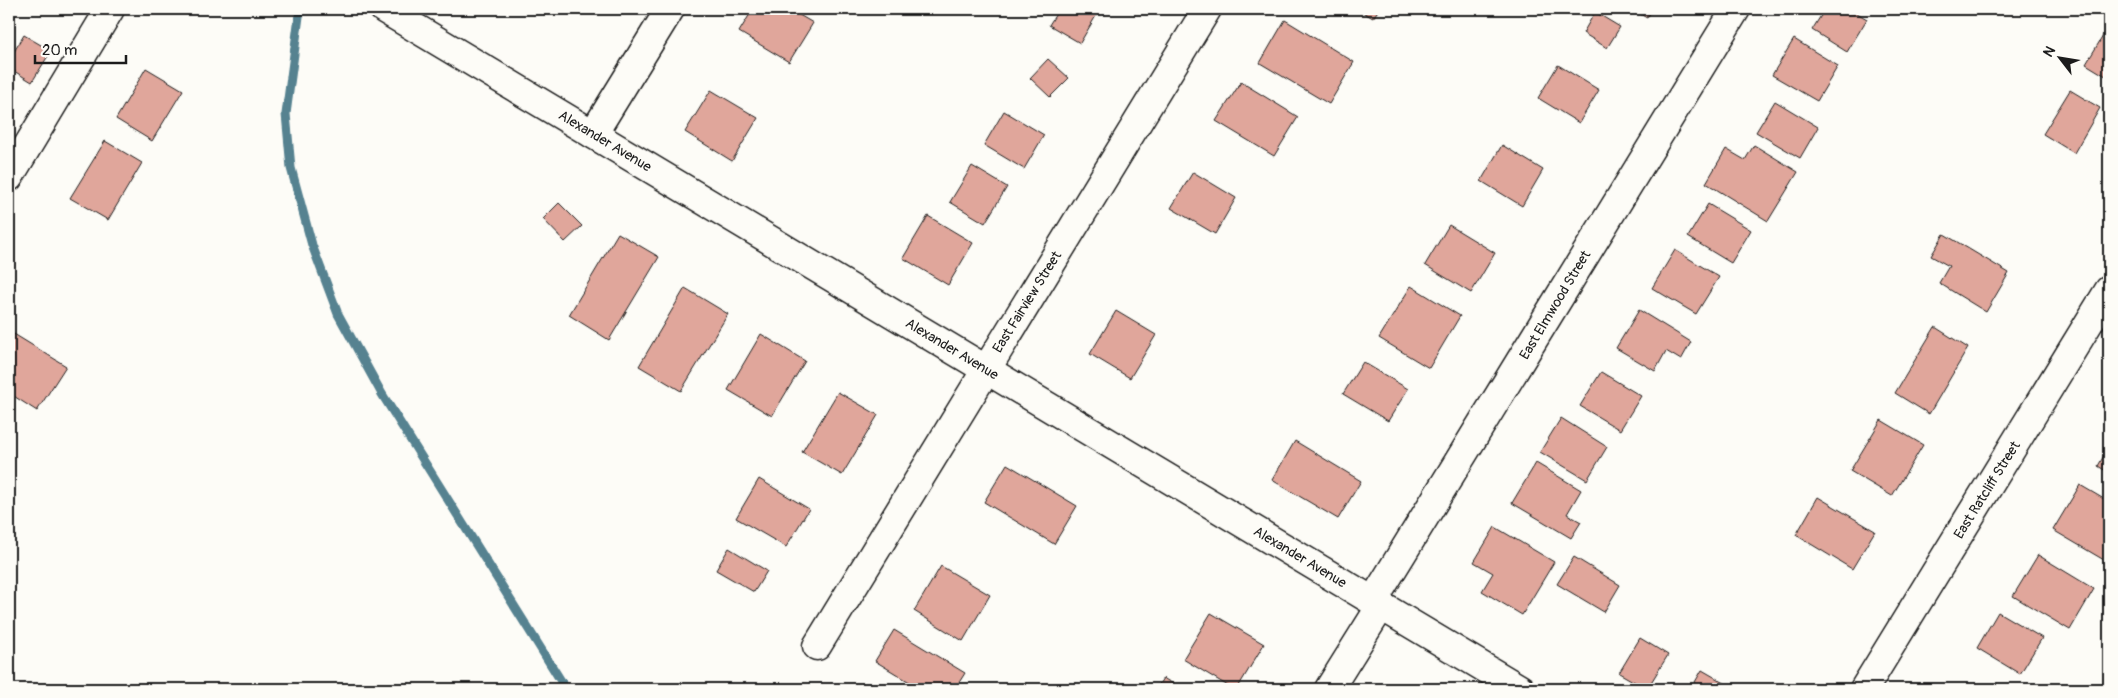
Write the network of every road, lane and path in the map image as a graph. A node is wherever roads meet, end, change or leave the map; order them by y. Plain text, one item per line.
1 (110, 9) edge
2 (384, 9) edge
3 (670, 9) edge
4 (1207, 9) edge
5 (1736, 9) edge
6 (593, 134) junction
7 (9, 177) edge
8 (2109, 290) edge
9 (986, 369) junction
10 (1377, 603) junction
11 (817, 646) dead end
12 (1328, 689) edge
13 (1520, 689) edge
14 (1864, 689) edge

1 - 7 street
2 - 6 street, Alexander Avenue
3 - 6 street
4 - 9 street, East Fairview Street
5 - 10 street, East Elmwood Street
6 - 9 street, Alexander Avenue
8 - 14 street, East Ratcliff Street
9 - 10 street, Alexander Avenue
9 - 11 street, East Fairview Street
10 - 12 street, East Elmwood Street
10 - 13 street, Alexander Avenue

